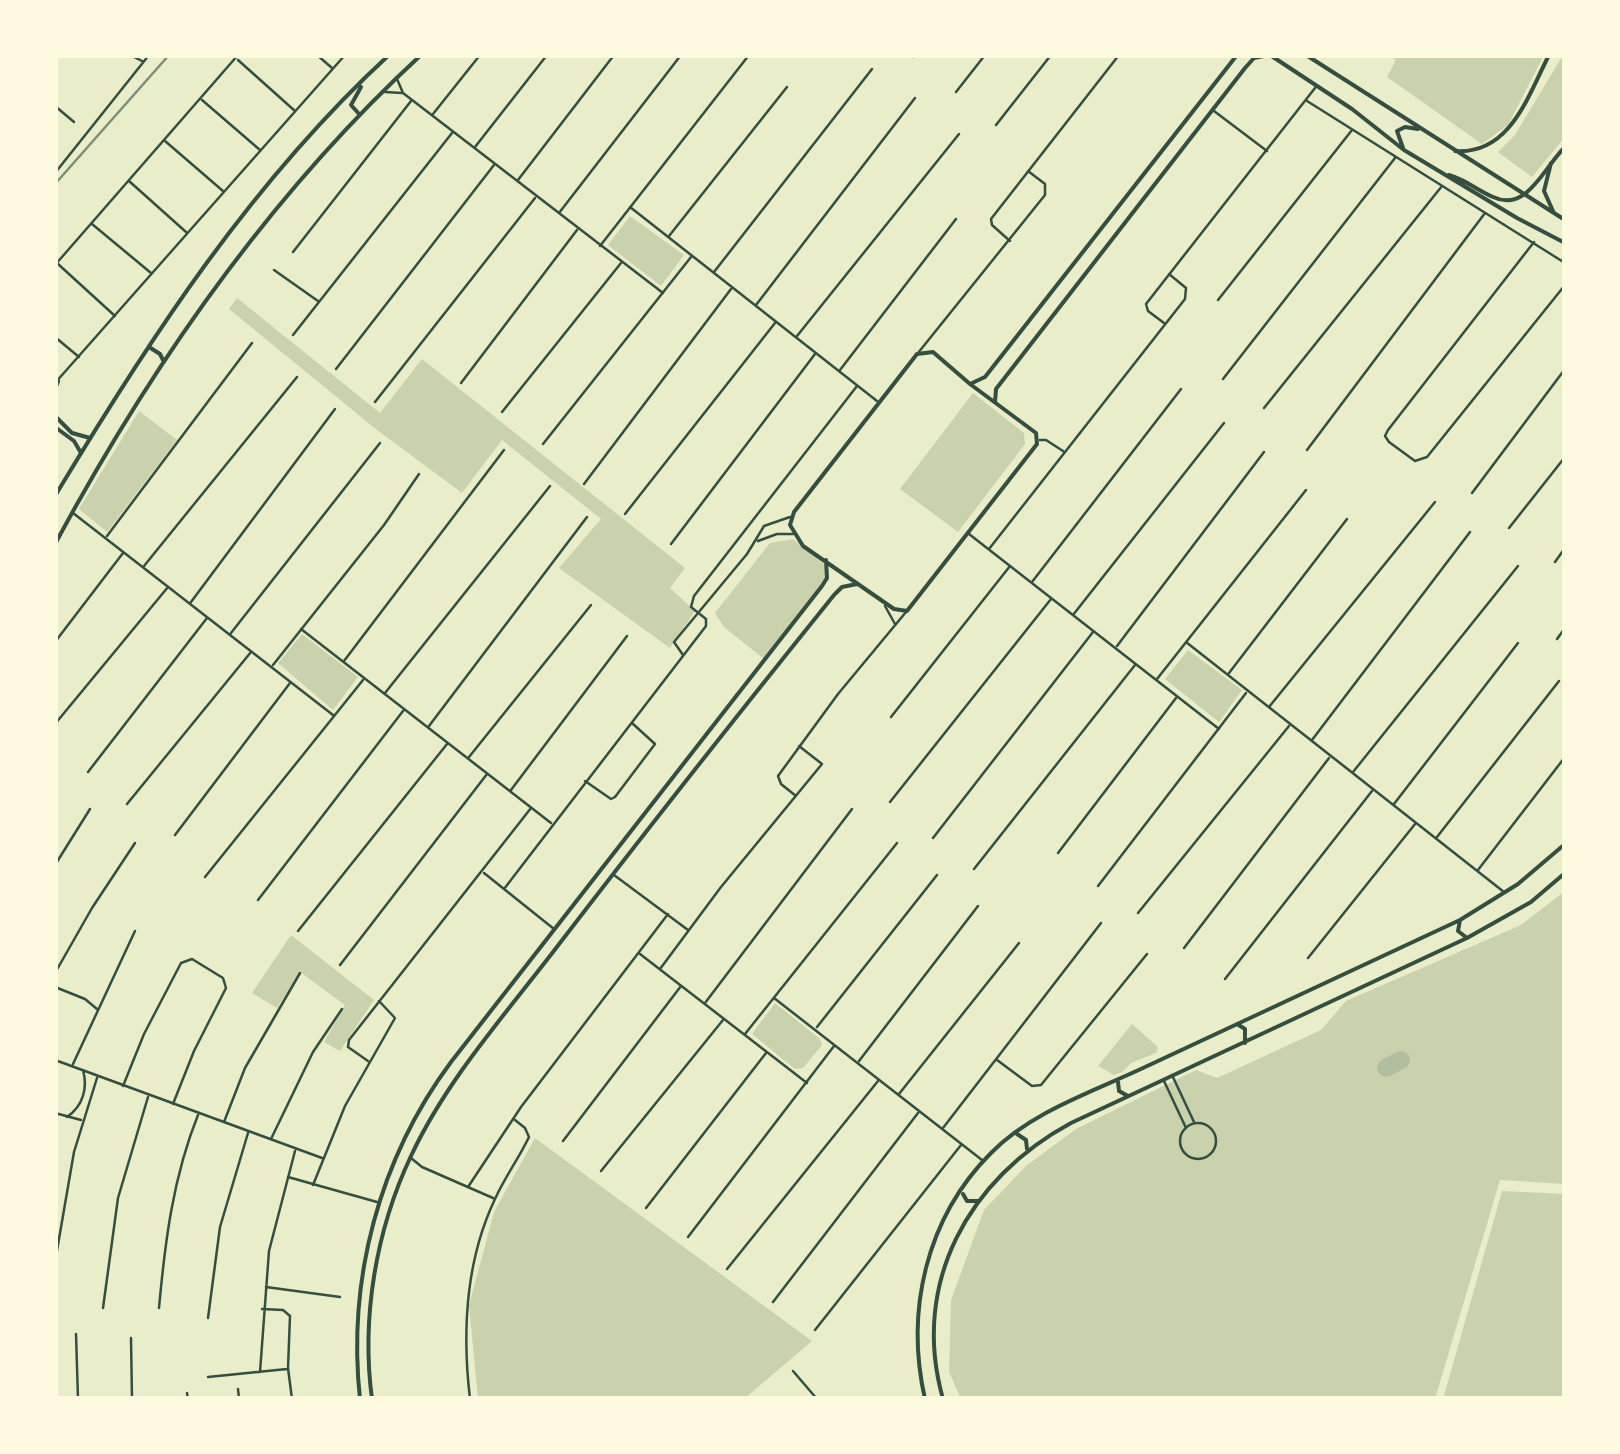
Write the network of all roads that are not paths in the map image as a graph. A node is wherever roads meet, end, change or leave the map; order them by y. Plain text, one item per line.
1 (130, 55) edge
2 (148, 55) edge
3 (317, 55) edge
4 (345, 55) edge
5 (389, 55) edge
6 (422, 55) edge
7 (480, 55) edge
8 (547, 55) edge
9 (614, 55) edge
10 (681, 55) edge
11 (749, 55) edge
12 (985, 55) edge
13 (1051, 55) edge
14 (1119, 55) edge
15 (1237, 55) edge
16 (1270, 55) edge
17 (1306, 55) edge
18 (1549, 55) edge
19 (237, 56) edge
20 (144, 61) junction
21 (333, 69) junction
22 (872, 69) dead end
23 (396, 78) junction
24 (362, 82) junction
25 (1214, 84) junction
26 (1318, 85) junction
27 (787, 86) dead end
28 (382, 92) junction
29 (956, 92) dead end
30 (404, 94) junction
31 (1226, 94) junction
32 (200, 98) junction
33 (915, 98) dead end
34 (412, 100) junction
35 (1306, 100) junction
36 (55, 106) edge
37 (1213, 110) junction
38 (296, 112) junction
39 (360, 115) junction
40 (432, 115) junction
41 (74, 122) dead end
42 (996, 124) dead end
43 (1353, 129) junction
44 (1422, 131) junction
45 (453, 132) junction
46 (959, 134) dead end
47 (165, 141) junction
48 (1565, 147) edge
49 (474, 148) junction
50 (1404, 150) junction
51 (1454, 150) junction
52 (1267, 151) junction
53 (262, 152) junction
54 (1159, 153) junction
55 (1396, 156) junction
56 (1552, 159) junction
57 (1172, 163) junction
58 (494, 164) junction
59 (1028, 171) junction
60 (55, 173) edge
61 (1444, 174) junction
62 (129, 181) junction
63 (517, 182) junction
64 (1443, 185) junction
65 (224, 192) junction
66 (1526, 195) junction
67 (536, 196) junction
68 (630, 207) junction
69 (1486, 212) junction
70 (1554, 212) junction
71 (558, 214) junction
72 (956, 218) dead end
73 (1565, 220) edge
74 (92, 224) junction
75 (578, 229) junction
76 (187, 233) junction
77 (668, 237) junction
78 (1010, 240) junction
79 (1534, 242) junction
80 (1565, 243) edge
81 (600, 246) junction
82 (293, 252) dead end
83 (692, 256) junction
84 (622, 262) junction
85 (1565, 263) edge
86 (56, 264) edge
87 (274, 270) dead end
88 (713, 273) junction
89 (152, 274) junction
90 (1169, 274) junction
91 (1565, 285) edge
92 (732, 288) junction
93 (663, 293) junction
94 (1218, 300) dead end
95 (318, 302) junction
96 (755, 306) junction
97 (116, 317) junction
98 (776, 322) junction
99 (1166, 324) junction
100 (292, 335) dead end
101 (55, 337) edge
102 (796, 338) junction
103 (931, 340) junction
104 (252, 343) dead end
105 (147, 346) junction
106 (1008, 348) junction
107 (933, 352) junction
108 (816, 353) junction
109 (917, 354) junction
110 (1020, 357) junction
111 (80, 358) junction
112 (161, 365) junction
113 (336, 368) dead end
114 (1565, 369) edge
115 (839, 371) junction
116 (297, 377) dead end
117 (1223, 379) dead end
118 (57, 382) edge
119 (461, 383) dead end
120 (970, 384) junction
121 (858, 386) junction
122 (1181, 389) dead end
123 (55, 391) edge
124 (878, 401) junction
125 (375, 402) dead end
126 (995, 402) junction
127 (1264, 408) dead end
128 (336, 409) dead end
129 (502, 412) dead end
130 (55, 416) edge
131 (1224, 423) dead end
132 (55, 427) edge
133 (90, 438) junction
134 (1037, 441) junction
135 (380, 443) dead end
136 (543, 444) dead end
137 (504, 450) dead end
138 (1307, 450) dead end
139 (81, 452) junction
140 (1064, 452) junction
141 (1264, 452) dead end
142 (1565, 457) edge
143 (420, 474) dead end
144 (584, 484) dead end
145 (550, 486) dead end
146 (1306, 490) dead end
147 (1472, 493) dead end
148 (55, 496) edge
149 (1435, 502) dead end
150 (72, 512) junction
151 (625, 514) dead end
152 (587, 517) dead end
153 (792, 517) junction
154 (1347, 519) dead end
155 (1509, 528) dead end
156 (1470, 532) dead end
157 (968, 533) junction
158 (793, 534) junction
159 (106, 537) junction
160 (756, 542) junction
161 (55, 544) edge
162 (671, 544) dead end
163 (1565, 548) edge
164 (989, 550) junction
165 (124, 551) junction
166 (826, 560) junction
167 (1555, 562) dead end
168 (1010, 565) junction
169 (1518, 566) dead end
170 (143, 567) junction
171 (1032, 582) junction
172 (857, 584) junction
173 (169, 586) junction
174 (1052, 598) junction
175 (190, 603) junction
176 (590, 605) dead end
177 (885, 606) junction
178 (695, 610) junction
179 (907, 611) junction
180 (1073, 615) junction
181 (208, 617) junction
182 (896, 626) junction
183 (301, 628) junction
184 (1565, 628) edge
185 (1094, 631) junction
186 (230, 634) junction
187 (628, 636) dead end
188 (1556, 639) dead end
189 (55, 642) edge
190 (1186, 642) junction
191 (1518, 643) dead end
192 (1116, 648) junction
193 (252, 651) junction
194 (683, 655) junction
195 (343, 662) junction
196 (1136, 664) junction
197 (272, 666) junction
198 (1228, 674) junction
199 (364, 679) junction
200 (1156, 680) junction
201 (1558, 681) dead end
202 (291, 682) junction
203 (1247, 692) junction
204 (384, 694) junction
205 (1178, 696) junction
206 (1268, 708) junction
207 (404, 710) junction
208 (333, 715) junction
209 (891, 717) dead end
210 (630, 722) junction
211 (55, 724) edge
212 (1290, 724) junction
213 (428, 727) junction
214 (1219, 728) junction
215 (1311, 741) junction
216 (448, 742) junction
217 (799, 746) junction
218 (1330, 756) junction
219 (1565, 756) edge
220 (468, 758) junction
221 (88, 772) dead end
222 (487, 773) junction
223 (1352, 773) junction
224 (585, 780) junction
225 (1373, 790) junction
226 (510, 792) junction
227 (798, 797) junction
228 (890, 802) dead end
229 (127, 804) dead end
230 (1393, 805) junction
231 (532, 808) junction
232 (90, 809) dead end
233 (852, 809) dead end
234 (644, 815) junction
235 (652, 822) junction
236 (551, 823) junction
237 (1416, 823) junction
238 (176, 835) dead end
239 (933, 838) dead end
240 (1436, 838) junction
241 (135, 843) dead end
242 (897, 843) dead end
243 (1565, 844) edge
244 (1058, 853) dead end
245 (55, 865) edge
246 (974, 869) dead end
247 (1477, 871) junction
248 (482, 872) junction
249 (1565, 873) edge
250 (612, 874) junction
251 (937, 875) dead end
252 (205, 876) dead end
253 (1098, 886) dead end
254 (504, 889) junction
255 (1505, 893) junction
256 (258, 900) dead end
257 (978, 906) dead end
258 (1138, 913) dead end
259 (668, 914) junction
260 (1460, 920) junction
261 (1102, 923) dead end
262 (554, 929) junction
263 (135, 931) dead end
264 (298, 931) dead end
265 (689, 931) junction
266 (1467, 938) junction
267 (1019, 943) dead end
268 (1184, 948) dead end
269 (638, 953) junction
270 (1146, 954) dead end
271 (1308, 958) dead end
272 (340, 965) dead end
273 (660, 968) junction
274 (55, 973) edge
275 (300, 974) dead end
276 (1224, 979) dead end
277 (682, 985) junction
278 (55, 988) edge
279 (774, 998) junction
280 (378, 1000) junction
281 (706, 1003) junction
282 (97, 1009) junction
283 (342, 1009) dead end
284 (724, 1019) junction
285 (481, 1023) junction
286 (1236, 1024) junction
287 (816, 1029) junction
288 (492, 1031) junction
289 (745, 1034) junction
290 (1245, 1043) junction
291 (835, 1045) junction
292 (768, 1052) junction
293 (996, 1059) junction
294 (55, 1060) edge
295 (368, 1061) junction
296 (858, 1062) junction
297 (72, 1066) junction
298 (83, 1070) junction
299 (1172, 1075) junction
300 (98, 1076) junction
301 (1121, 1078) junction
302 (1163, 1079) junction
303 (879, 1080) junction
304 (807, 1083) junction
305 (124, 1086) junction
306 (148, 1095) junction
307 (898, 1096) junction
308 (1128, 1096) junction
309 (425, 1099) junction
310 (173, 1104) junction
311 (438, 1106) junction
312 (919, 1112) junction
313 (55, 1113) edge
314 (198, 1114) junction
315 (68, 1116) junction
316 (513, 1118) junction
317 (82, 1121) junction
318 (223, 1123) junction
319 (1195, 1124) junction
320 (1186, 1128) junction
321 (942, 1129) junction
322 (248, 1132) junction
323 (1014, 1134) junction
324 (271, 1140) junction
325 (563, 1142) dead end
326 (962, 1144) junction
327 (1027, 1149) junction
328 (296, 1150) junction
329 (410, 1157) junction
330 (322, 1158) junction
331 (984, 1160) junction
332 (422, 1167) junction
333 (601, 1171) dead end
334 (404, 1172) junction
335 (287, 1177) junction
336 (313, 1186) junction
337 (468, 1187) junction
338 (963, 1189) junction
339 (495, 1198) junction
340 (978, 1201) junction
341 (379, 1203) junction
342 (646, 1208) dead end
343 (688, 1237) dead end
344 (55, 1262) edge
345 (727, 1269) dead end
346 (264, 1287) junction
347 (340, 1297) dead end
348 (773, 1302) dead end
349 (103, 1308) dead end
350 (159, 1308) dead end
351 (262, 1309) junction
352 (358, 1311) junction
353 (370, 1312) junction
354 (208, 1318) dead end
355 (815, 1330) dead end
356 (76, 1334) dead end
357 (131, 1338) dead end
358 (288, 1368) junction
359 (793, 1371) dead end
360 (260, 1372) junction
361 (208, 1377) dead end
362 (238, 1389) dead end
363 (78, 1399) edge
364 (132, 1399) edge
365 (239, 1399) edge
366 (292, 1399) edge
367 (360, 1399) edge
368 (372, 1399) edge
369 (470, 1399) edge
370 (817, 1399) edge
371 (925, 1399) edge
372 (943, 1399) edge

1 - 20 street
2 - 20 street
3 - 21 street
4 - 21 street
5 - 24 main road
6 - 23 main road
7 - 40 street
8 - 49 street
9 - 63 street
10 - 71 street
11 - 68 street
12 - 29 street
13 - 42 street
14 - 59 street
15 - 25 main road
16 - 26 main road
16 - 31 main road
17 - 44 main road
18 - 51 main road
19 - 32 street
19 - 38 street
20 - 60 street
21 - 38 street
22 - 88 street
23 - 28 main road
23 - 30 street
24 - 39 main road
24 - 105 main road
25 - 31 main road
25 - 54 main road
26 - 35 street
26 - 50 main road
27 - 77 street
28 - 30 street
28 - 39 main road
30 - 34 street
31 - 37 main road
32 - 47 street
32 - 53 street
33 - 96 street
34 - 40 street
34 - 82 street
35 - 43 street
35 - 52 street
36 - 41 street
37 - 52 street
37 - 57 main road
38 - 53 street
39 - 112 main road
40 - 45 street
43 - 55 street
43 - 94 street
44 - 50 main road
44 - 51 main road
45 - 49 street
45 - 95 street
46 - 102 street
47 - 62 street
47 - 65 street
48 - 56 main road
49 - 58 street
50 - 61 main road
51 - 66 main road
52 - 90 street
53 - 65 street
54 - 57 main road
54 - 106 main road
55 - 64 street
55 - 117 street
56 - 66 main road
56 - 70 main road
57 - 110 main road
58 - 63 street
58 - 113 street
59 - 78 street
59 - 78 street
61 - 66 main road
61 - 80 main road
62 - 74 street
62 - 76 street
63 - 67 street
64 - 69 street
64 - 127 street
65 - 76 street
66 - 70 main road
67 - 71 street
67 - 125 street
68 - 77 street
68 - 81 street
69 - 79 street
69 - 138 street
70 - 73 main road
71 - 75 street
72 - 115 street
74 - 86 street
74 - 89 street
75 - 81 street
75 - 119 street
76 - 89 street
77 - 83 street
78 - 103 street
79 - 85 street
79 - 91 street
81 - 84 street
83 - 88 street
83 - 93 street
84 - 93 street
84 - 129 street
86 - 97 street
87 - 95 street
88 - 92 street
89 - 97 street
90 - 99 street
90 - 99 street
92 - 96 street
92 - 144 street
93 - 136 street
95 - 100 street
96 - 98 street
97 - 111 street
98 - 102 street
98 - 151 street
99 - 140 street
101 - 111 street
102 - 108 street
103 - 107 street
103 - 109 street
104 - 159 street
105 - 112 main road
105 - 133 main road
106 - 110 main road
106 - 120 main road
107 - 109 main road
107 - 120 main road
108 - 115 street
108 - 162 street
109 - 124 main road
110 - 126 main road
111 - 118 street
112 - 150 main road
114 - 147 street
115 - 121 street
116 - 170 street
118 - 123 street
120 - 126 main road
121 - 124 street
121 - 178 street
122 - 171 street
124 - 153 main road
126 - 134 main road
128 - 175 street
130 - 133 main road
131 - 180 street
132 - 139 main road
133 - 139 main road
134 - 140 street
134 - 157 main road
135 - 186 street
137 - 195 street
139 - 148 main road
140 - 164 street
141 - 192 street
142 - 155 street
143 - 183 street
145 - 204 street
146 - 190 street
149 - 206 street
150 - 159 street
150 - 161 main road
152 - 213 street
153 - 158 main road
153 - 160 street
154 - 198 street
156 - 215 street
157 - 164 street
157 - 179 main road
158 - 160 street
158 - 166 main road
159 - 165 street
160 - 178 street
163 - 167 street
164 - 168 street
165 - 170 street
165 - 189 street
166 - 172 main road
166 - 234 main road
168 - 171 street
168 - 209 street
169 - 223 street
170 - 173 street
171 - 174 street
172 - 177 main road
172 - 235 main road
173 - 175 street
173 - 211 street
174 - 180 street
174 - 228 street
175 - 181 street
176 - 220 street
177 - 179 main road
177 - 182 street
178 - 194 street
178 - 194 street
179 - 182 street
180 - 185 street
181 - 186 street
181 - 221 street
182 - 217 street
183 - 195 street
183 - 197 street
184 - 188 street
185 - 192 street
185 - 239 street
186 - 193 street
187 - 226 street
190 - 198 street
190 - 200 street
191 - 230 street
192 - 196 street
193 - 197 street
193 - 229 street
194 - 210 street
195 - 199 street
196 - 200 street
196 - 246 street
197 - 202 street
198 - 203 street
199 - 204 street
199 - 208 street
200 - 205 street
201 - 240 street
202 - 208 street
202 - 238 street
203 - 206 street
203 - 214 street
204 - 207 street
205 - 214 street
205 - 244 street
206 - 212 street
207 - 213 street
207 - 256 street
208 - 252 street
210 - 224 street
210 - 224 street
212 - 215 street
212 - 258 street
213 - 216 street
214 - 253 street
215 - 218 street
216 - 220 street
216 - 264 street
217 - 227 street
217 - 227 street
218 - 223 street
218 - 268 street
219 - 247 street
220 - 222 street
222 - 226 street
222 - 272 street
223 - 225 street
224 - 236 street
225 - 230 street
225 - 276 street
226 - 231 street
227 - 265 street
230 - 237 street
231 - 236 street
231 - 248 street
232 - 245 street
233 - 281 street
234 - 235 main road
234 - 262 main road
235 - 250 main road
236 - 254 street
237 - 240 street
237 - 271 street
240 - 247 street
241 - 274 street
242 - 279 street
243 - 255 main road
247 - 255 street
248 - 254 street
248 - 280 street
249 - 266 main road
250 - 259 street
250 - 288 main road
251 - 287 street
254 - 262 street
255 - 260 main road
257 - 296 street
259 - 265 street
259 - 269 street
260 - 266 main road
260 - 286 main road
261 - 293 street
262 - 285 main road
263 - 282 street
265 - 273 street
266 - 290 main road
267 - 307 street
269 - 273 street
269 - 316 street
270 - 293 street
273 - 277 street
275 - 318 street
277 - 281 street
277 - 325 street
278 - 282 street
279 - 287 street
279 - 289 street
280 - 295 street
280 - 295 street
281 - 284 street
282 - 297 street
283 - 324 street
284 - 289 street
284 - 333 street
285 - 288 main road
285 - 309 main road
286 - 290 main road
286 - 301 main road
287 - 291 street
288 - 311 main road
289 - 292 street
290 - 299 main road
291 - 296 street
291 - 304 street
292 - 304 street
292 - 342 street
293 - 321 street
294 - 297 street
295 - 330 street
296 - 303 street
297 - 298 street
298 - 300 street
298 - 315 street
299 - 302 main road
299 - 319 street
300 - 305 street
300 - 317 street
301 - 308 main road
301 - 323 main road
302 - 308 main road
302 - 320 street
303 - 307 street
303 - 345 street
304 - 343 street
305 - 306 street
305 - 310 street
306 - 310 street
306 - 349 street
307 - 312 street
308 - 327 main road
309 - 311 main road
309 - 341 main road
310 - 314 street
311 - 329 main road
312 - 321 street
312 - 348 street
313 - 315 street
314 - 318 street
314 - 350 street
315 - 317 street
316 - 337 street
316 - 339 street
317 - 344 street
318 - 322 street
319 - 320 street
319 - 320 street
321 - 326 street
322 - 324 street
322 - 354 street
323 - 327 main road
323 - 331 main road
324 - 328 street
326 - 331 street
326 - 355 street
327 - 340 main road
328 - 330 street
328 - 335 street
329 - 332 street
329 - 334 main road
330 - 336 street
331 - 338 main road
332 - 334 street
332 - 337 street
334 - 353 main road
335 - 336 street
335 - 346 street
336 - 341 street
337 - 339 street
338 - 340 main road
338 - 371 main road
339 - 369 street
340 - 372 main road
341 - 352 main road
346 - 347 street
346 - 351 street
351 - 358 street
351 - 360 street
352 - 353 main road
352 - 367 main road
353 - 368 main road
356 - 363 street
357 - 364 street
358 - 360 street
358 - 366 street
359 - 370 street
360 - 361 street
362 - 365 street

